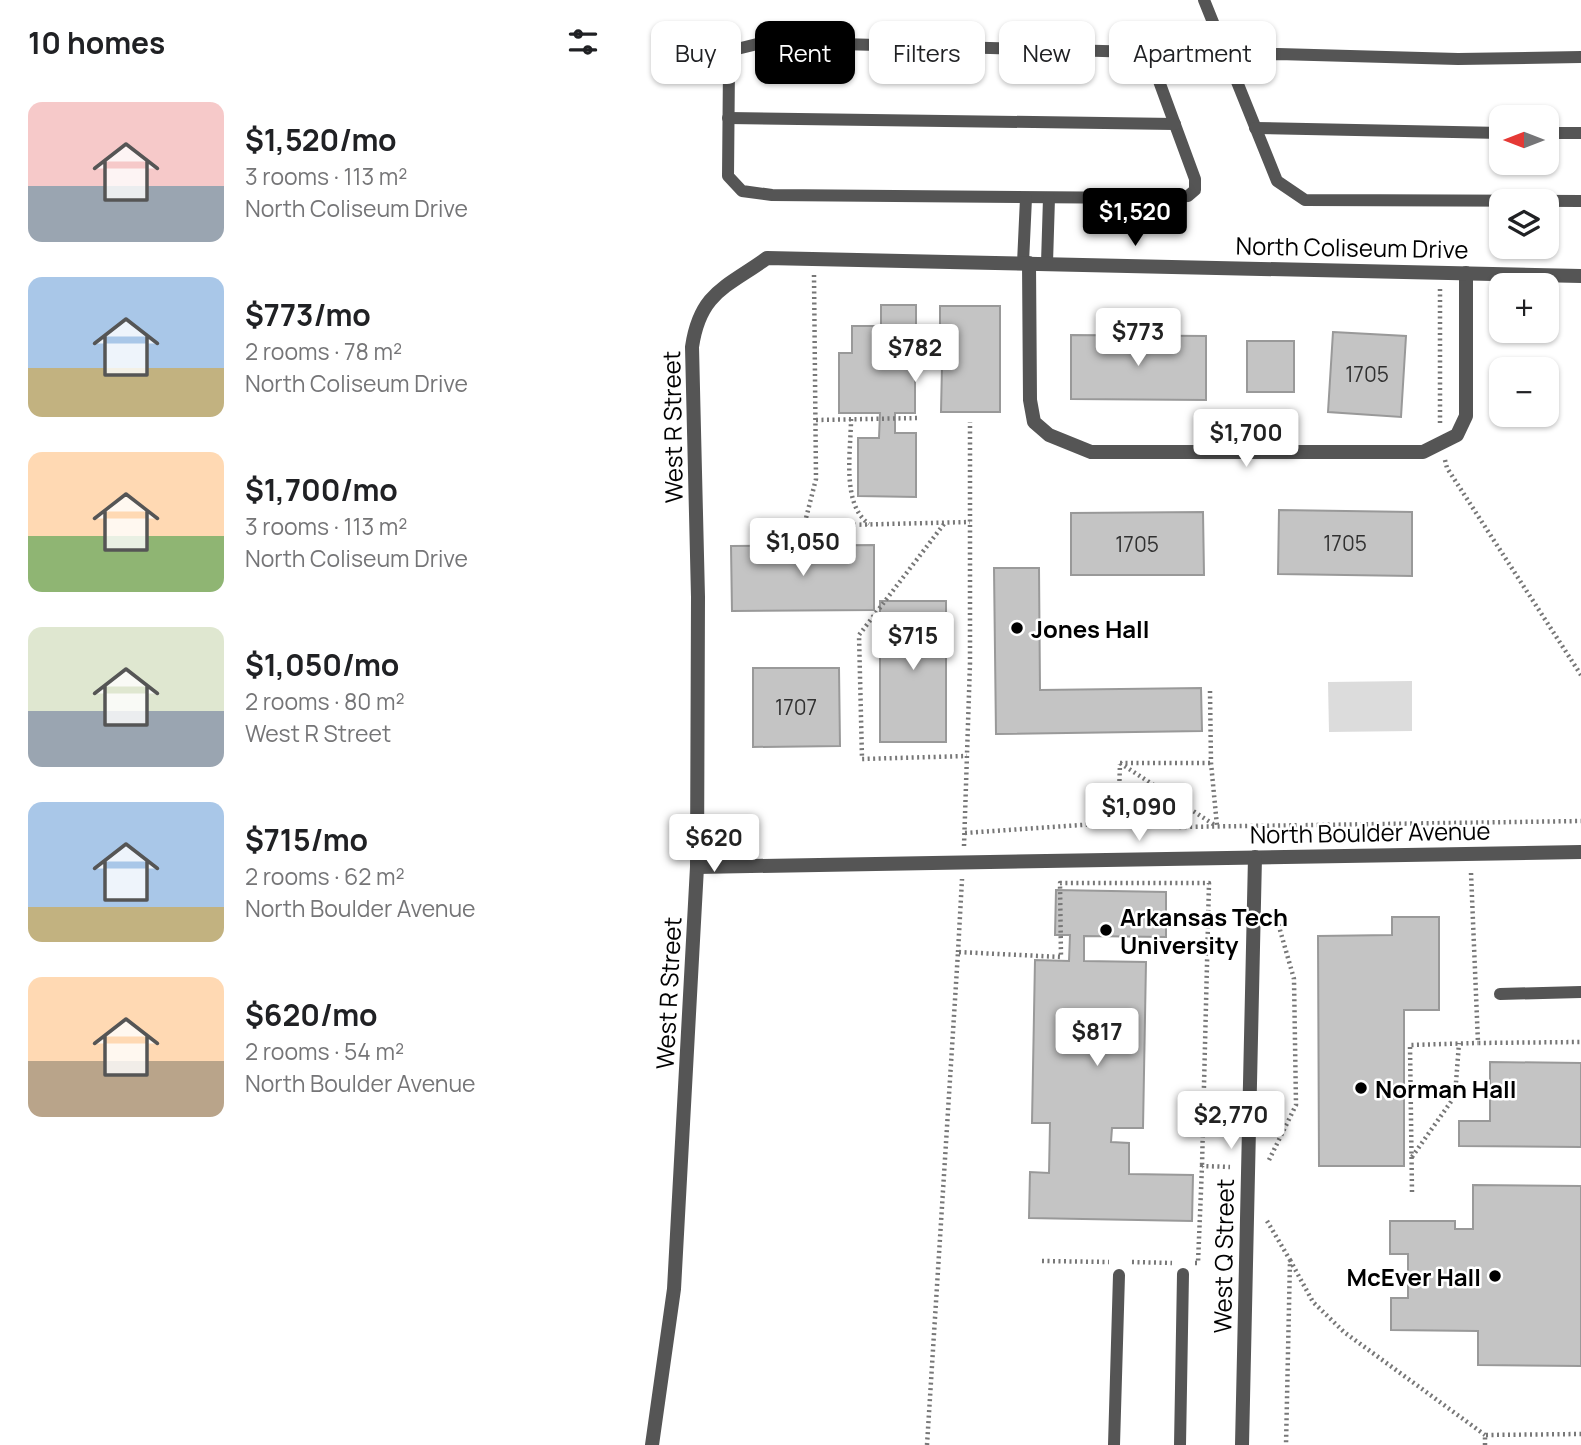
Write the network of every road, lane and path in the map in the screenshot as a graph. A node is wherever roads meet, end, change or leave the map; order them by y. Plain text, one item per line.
1 (1204, 0) edge
2 (1212, 21) edge
3 (1276, 54) edge
4 (1581, 57) edge
5 (1237, 84) edge
6 (728, 118) junction
7 (1175, 124) junction
8 (1255, 128) junction
9 (1489, 133) edge
10 (1559, 133) edge
11 (1581, 133) edge
12 (1026, 198) junction
13 (1049, 198) junction
14 (1581, 201) edge
15 (814, 259) junction
16 (1026, 263) junction
17 (1047, 263) junction
18 (1440, 272) junction
19 (1466, 273) junction
20 (1581, 276) edge
21 (713, 294) joint
22 (918, 418) dead end
23 (851, 419) junction
24 (816, 421) junction
25 (970, 422) dead end
26 (1440, 444) junction
27 (970, 522) junction
28 (945, 523) junction
29 (870, 525) junction
30 (1581, 675) edge
31 (1210, 691) dead end
32 (967, 756) junction
33 (1120, 763) junction
34 (1211, 763) junction
35 (1581, 821) edge
36 (1469, 823) junction
37 (1118, 825) junction
38 (1217, 826) junction
39 (1277, 826) junction
40 (965, 833) junction
41 (1470, 852) junction
42 (1581, 852) edge
43 (1275, 857) junction
44 (1255, 858) junction
45 (963, 864) junction
46 (697, 867) junction
47 (1272, 903) dead end
48 (958, 952) junction
49 (1581, 992) edge
50 (1500, 994) dead end
51 (1581, 1042) edge
52 (1459, 1043) junction
53 (1478, 1043) junction
54 (1412, 1158) junction
55 (1267, 1165) dead end
56 (1202, 1166) junction
57 (1248, 1189) junction
58 (1412, 1192) dead end
59 (1266, 1206) dead end
60 (1266, 1220) junction
61 (1290, 1260) junction
62 (1042, 1261) dead end
63 (1183, 1274) dead end
64 (1119, 1275) dead end
65 (1581, 1434) edge
66 (1485, 1435) junction
67 (652, 1445) edge
68 (927, 1445) edge
69 (1114, 1445) edge
70 (1180, 1445) edge
71 (1242, 1445) edge
72 (1286, 1445) edge
73 (1485, 1445) edge

1 - 2 lane
3 - 4 lane
5 - 8 lane
6 - 7 lane
6 - 7 lane
6 - 12 lane
7 - 13 lane
8 - 9 lane
8 - 14 lane
10 - 11 lane
12 - 13 lane
12 - 16 lane
13 - 17 lane
15 - 16 street, North Coliseum Drive
15 - 21 street, North Coliseum Drive
15 - 24 path
16 - 17 street, North Coliseum Drive
16 - 26 street
17 - 18 street, North Coliseum Drive
18 - 19 street, North Coliseum Drive
18 - 26 path
19 - 20 street, North Coliseum Drive
19 - 26 street
21 - 46 street, West R Street
22 - 23 path
23 - 24 path
23 - 29 path
24 - 29 path
25 - 27 path
26 - 30 path
27 - 28 path
27 - 32 path
28 - 29 path
28 - 32 path
31 - 34 path
32 - 40 path
33 - 34 path
33 - 37 path
33 - 38 path
34 - 38 path
35 - 36 path
36 - 39 path
36 - 41 path
37 - 38 path
37 - 40 path
38 - 39 path
39 - 43 path
40 - 45 path
41 - 42 street, North Boulder Avenue
41 - 43 street, North Boulder Avenue
41 - 53 path
43 - 44 street, North Boulder Avenue
44 - 45 street, North Boulder Avenue
44 - 57 street, West Q Street
45 - 46 street, North Boulder Avenue
45 - 48 path
46 - 67 street, West R Street
47 - 55 path
48 - 56 path
48 - 68 path
49 - 50 lane
51 - 53 path
52 - 53 path
52 - 54 path
52 - 54 path
54 - 58 path
56 - 57 path
56 - 62 path
57 - 60 path
57 - 71 street, West Q Street
59 - 60 path
60 - 61 path
61 - 66 path
61 - 72 path
63 - 70 lane
64 - 69 lane
65 - 66 path
66 - 73 path

